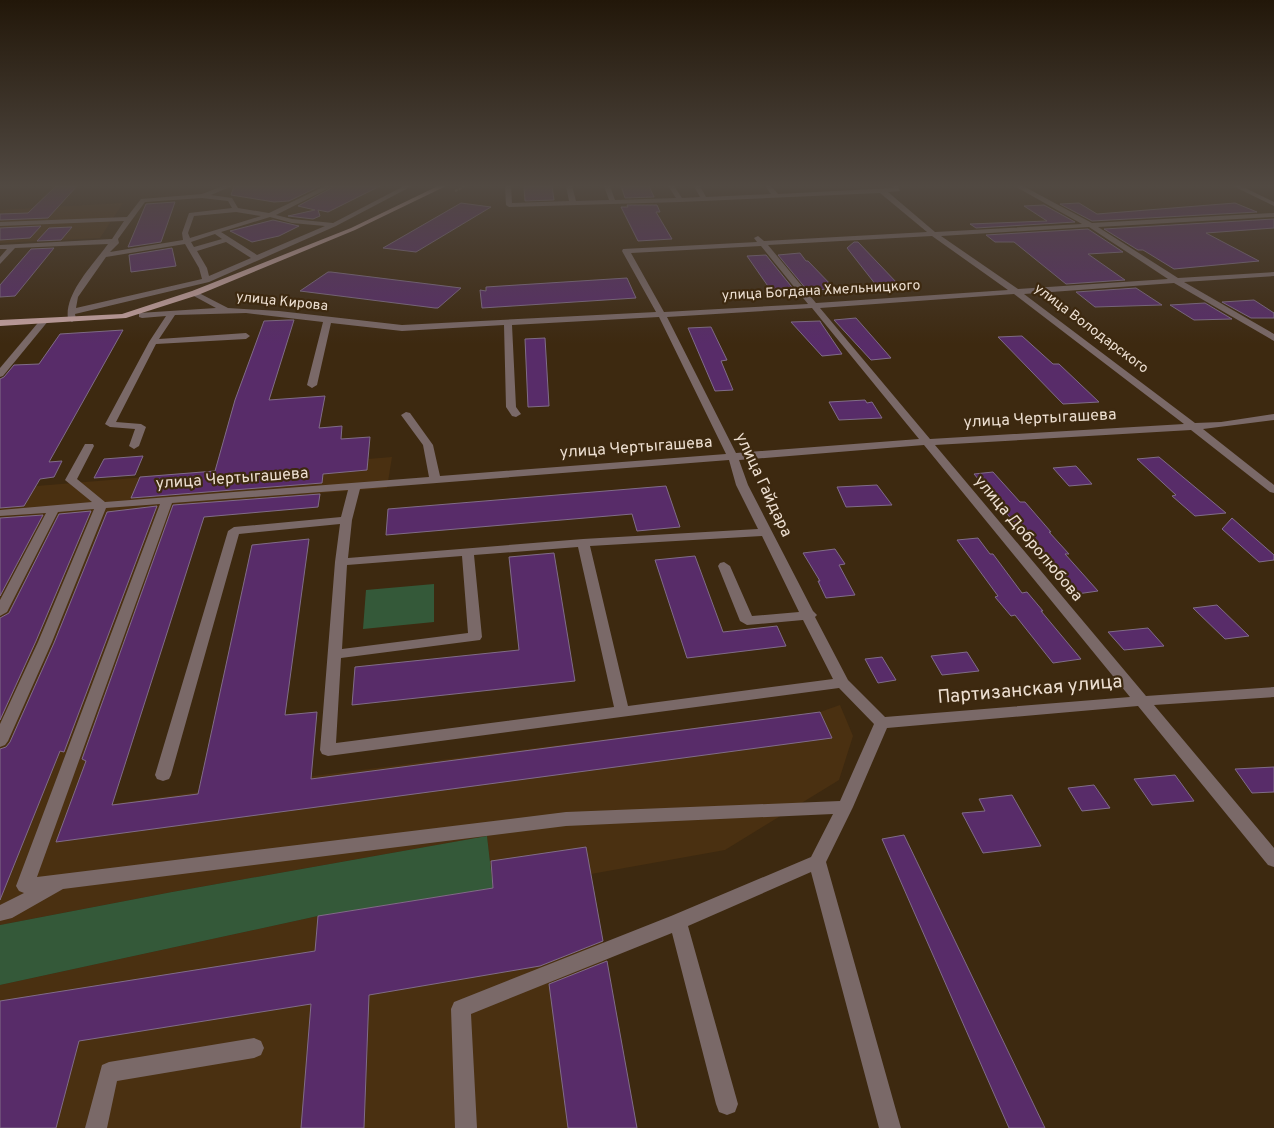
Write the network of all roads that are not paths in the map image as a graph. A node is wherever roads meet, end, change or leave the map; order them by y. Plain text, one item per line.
1 (195, 239) edge
2 (228, 239) joint
3 (303, 239) edge
4 (329, 239) edge
5 (808, 239) edge
6 (940, 239) edge
7 (1111, 239) edge
8 (760, 240) junction
9 (116, 241) joint
10 (187, 241) junction
11 (13, 246) junction
12 (0, 247) edge
13 (193, 250) junction
14 (106, 255) junction
15 (256, 258) junction
16 (0, 262) edge
17 (1274, 274) edge
18 (206, 280) junction
19 (1178, 282) junction
20 (195, 293) junction
21 (1018, 293) junction
22 (813, 306) junction
23 (226, 310) junction
24 (172, 313) junction
25 (661, 313) junction
26 (142, 315) dead end
27 (72, 316) junction
28 (45, 320) junction
29 (328, 320) junction
30 (508, 322) junction
31 (0, 323) edge
32 (369, 326) joint
33 (246, 336) dead end
34 (1274, 338) edge
35 (153, 342) junction
36 (3, 367) edge
37 (0, 374) edge
38 (312, 385) dead end
39 (516, 414) dead end
40 (406, 415) dead end
41 (1274, 417) edge
42 (1193, 426) junction
43 (926, 442) junction
44 (89, 446) dead end
45 (134, 446) dead end
46 (733, 456) junction
47 (435, 480) junction
48 (355, 486) junction
49 (1274, 490) edge
50 (167, 500) junction
51 (102, 505) junction
52 (54, 509) junction
53 (0, 513) edge
54 (346, 520) junction
55 (767, 532) junction
56 (583, 543) junction
57 (468, 552) junction
58 (341, 562) junction
59 (724, 566) dead end
60 (0, 612) edge
61 (810, 615) junction
62 (334, 654) junction
63 (842, 683) junction
64 (1274, 692) edge
65 (1141, 701) junction
66 (622, 711) junction
67 (882, 723) junction
68 (0, 741) edge
69 (163, 775) dead end
70 (845, 807) junction
71 (1274, 860) edge
72 (817, 862) junction
73 (63, 882) junction
74 (0, 913) edge
75 (678, 922) junction
76 (254, 1048) dead end
77 (727, 1104) dead end
78 (96, 1128) edge
79 (466, 1128) edge
80 (890, 1128) edge

1 - 10 street
2 - 13 street
2 - 15 street
3 - 15 street
4 - 20 main road
5 - 8 street
6 - 21 street, улица Володарского
7 - 19 street
8 - 22 street, улица Добролюбова
8 - 25 street, улица Гайдара
9 - 11 street
9 - 14 street
10 - 13 street
10 - 14 street
11 - 12 street
11 - 16 street
13 - 18 street
14 - 27 street
15 - 18 street
17 - 19 street, улица Богдана Хмельницкого
18 - 27 street
19 - 21 street, улица Богдана Хмельницкого
19 - 34 street
20 - 23 street, улица Кирова
20 - 27 main road
21 - 22 street, улица Богдана Хмельницкого
21 - 42 street, улица Володарского
22 - 25 street, улица Богдана Хмельницкого
22 - 43 street, улица Добролюбова
23 - 24 street
23 - 29 street, улица Кирова
24 - 26 street
24 - 35 street
25 - 30 street, улица Богдана Хмельницкого
25 - 46 street, улица Гайдара
27 - 28 main road
28 - 31 main road
28 - 36 street
29 - 32 street, улица Кирова
29 - 38 street
30 - 32 street, улица Богдана Хмельницкого
30 - 39 street
33 - 35 street
35 - 45 street
36 - 37 street
40 - 47 street
41 - 42 street, улица Чертыгашева
42 - 43 street, улица Чертыгашева
42 - 49 street, улица Володарского
43 - 46 street, улица Чертыгашева
43 - 65 street, улица Добролюбова
44 - 51 street
46 - 47 street, улица Чертыгашева
46 - 55 street, улица Гайдара
47 - 48 street, улица Чертыгашева
48 - 50 street, улица Чертыгашева
48 - 54 street
50 - 51 street, улица Чертыгашева
50 - 73 street
51 - 52 street, улица Чертыгашева
51 - 68 street
52 - 53 street, улица Чертыгашева
52 - 60 street
54 - 58 street
54 - 69 street
55 - 56 street
55 - 61 street, улица Гайдара
56 - 57 street
56 - 66 street
57 - 58 street
57 - 62 street
58 - 62 street
59 - 61 street
61 - 63 street, улица Гайдара
62 - 66 street
63 - 66 street
63 - 67 street, улица Гайдара
64 - 65 street, Партизанская улица
65 - 67 street, Партизанская улица
65 - 71 street, улица Добролюбова
67 - 70 street
70 - 72 street
70 - 73 street
72 - 75 street
72 - 80 street
73 - 74 street
75 - 77 street
75 - 79 street
76 - 78 street

